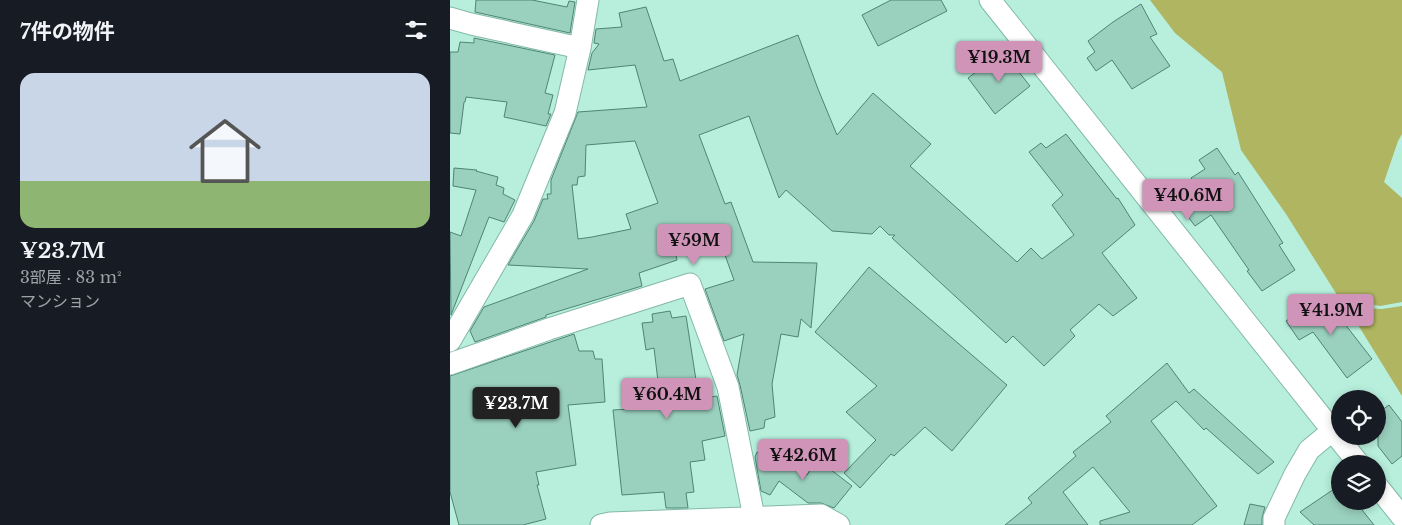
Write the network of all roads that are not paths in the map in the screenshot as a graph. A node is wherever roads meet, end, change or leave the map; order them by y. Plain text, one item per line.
1 (588, 0) edge
2 (990, 0) edge
3 (450, 18) edge
4 (580, 48) junction
5 (450, 341) edge
6 (450, 364) edge
7 (1331, 430) edge
8 (1331, 432) edge
9 (1343, 445) edge
10 (1352, 455) edge
11 (1386, 497) edge
12 (754, 517) junction
13 (1402, 517) edge
14 (601, 525) edge
15 (839, 525) edge
16 (1274, 525) edge

1 - 4 street
2 - 7 street
3 - 4 street
4 - 5 street
6 - 12 street
8 - 16 street
9 - 10 street
11 - 13 street
12 - 14 street
12 - 15 street

